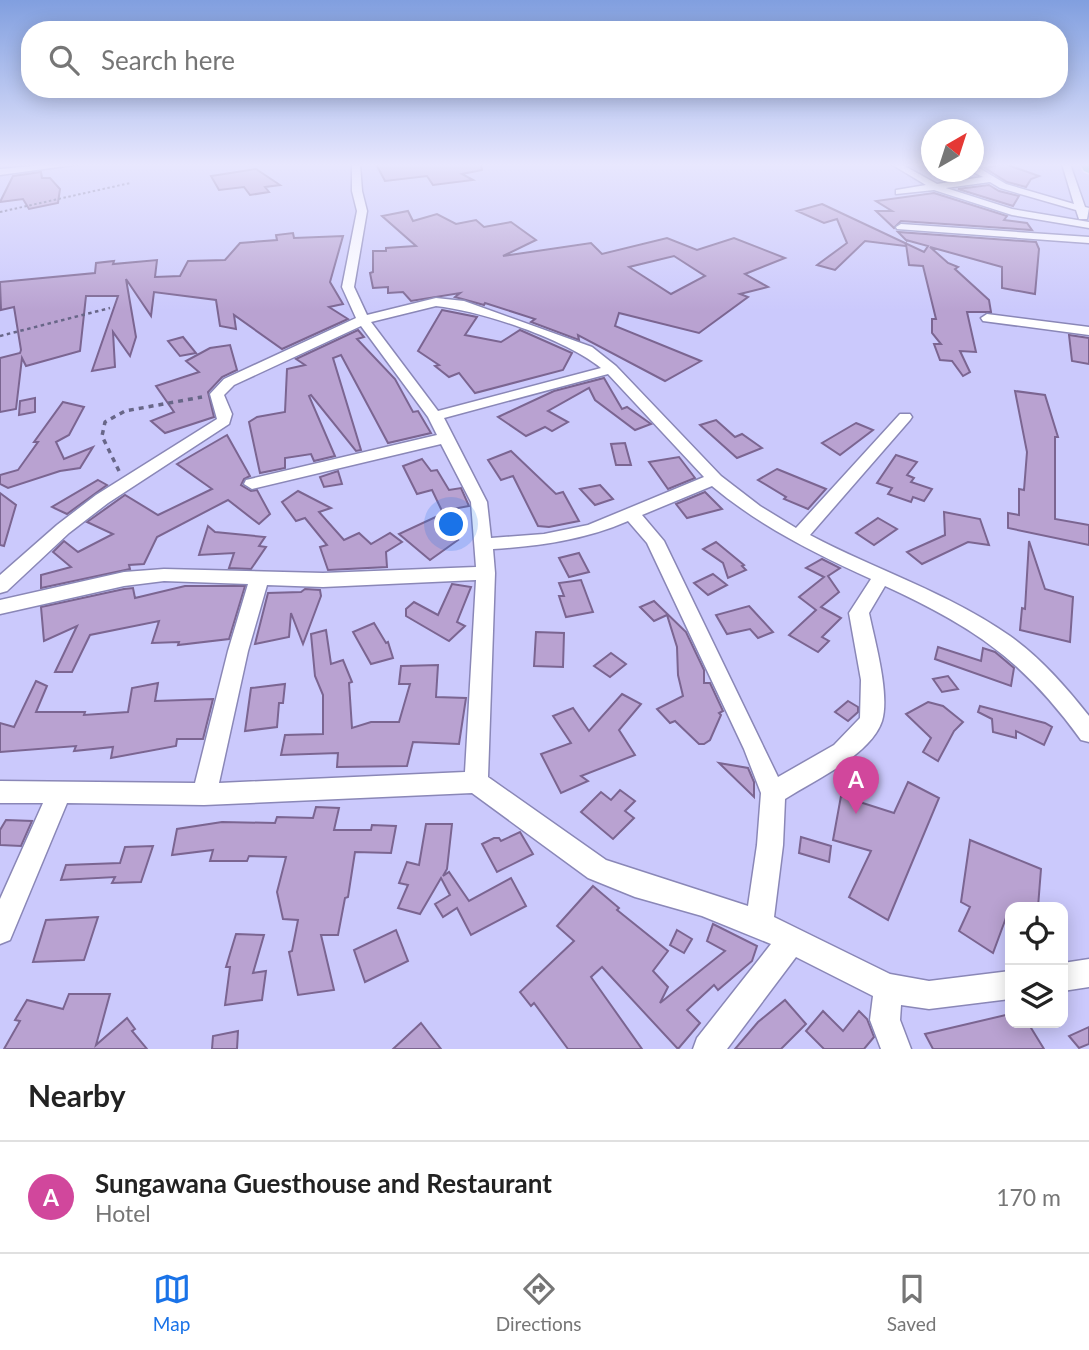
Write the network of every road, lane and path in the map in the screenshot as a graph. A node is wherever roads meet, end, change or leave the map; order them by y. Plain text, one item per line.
1 (362, 213) edge
2 (1014, 213) edge
3 (901, 227) dead end
4 (1088, 227) edge
5 (1089, 240) edge
6 (110, 308) dead end
7 (986, 317) dead end
8 (363, 320) junction
9 (1089, 331) edge
10 (0, 336) edge
11 (611, 369) junction
12 (217, 394) junction
13 (435, 416) junction
14 (905, 417) dead end
15 (445, 438) junction
16 (714, 479) junction
17 (252, 484) dead end
18 (115, 491) junction
19 (632, 514) junction
20 (798, 537) junction
21 (485, 544) junction
22 (486, 573) junction
23 (882, 576) junction
24 (259, 579) junction
25 (0, 586) edge
26 (0, 607) edge
27 (1089, 733) edge
28 (476, 782) junction
29 (0, 792) edge
30 (773, 793) junction
31 (59, 794) junction
32 (204, 794) junction
33 (759, 924) junction
34 (0, 930) edge
35 (790, 941) junction
36 (1089, 973) edge
37 (1068, 976) edge
38 (1005, 986) edge
39 (888, 988) junction
40 (708, 1049) edge
41 (896, 1049) edge

1 - 8 street
2 - 4 street
3 - 5 street
6 - 10 path
7 - 9 street
8 - 11 street
8 - 12 street
8 - 13 street
11 - 13 street
11 - 16 street
12 - 18 street
12 - 18 path
13 - 15 street
14 - 20 street
15 - 17 street
15 - 21 street
16 - 19 street
16 - 20 street
18 - 25 street
19 - 21 street
19 - 30 street
20 - 23 street
21 - 22 street
22 - 24 street
22 - 28 street
23 - 27 street
23 - 30 street
24 - 26 street
24 - 32 street
28 - 32 street
28 - 33 street
29 - 31 street
30 - 33 street
31 - 32 street
31 - 34 street
33 - 35 street
35 - 39 street
35 - 40 street
36 - 37 street
38 - 39 street
39 - 41 street

